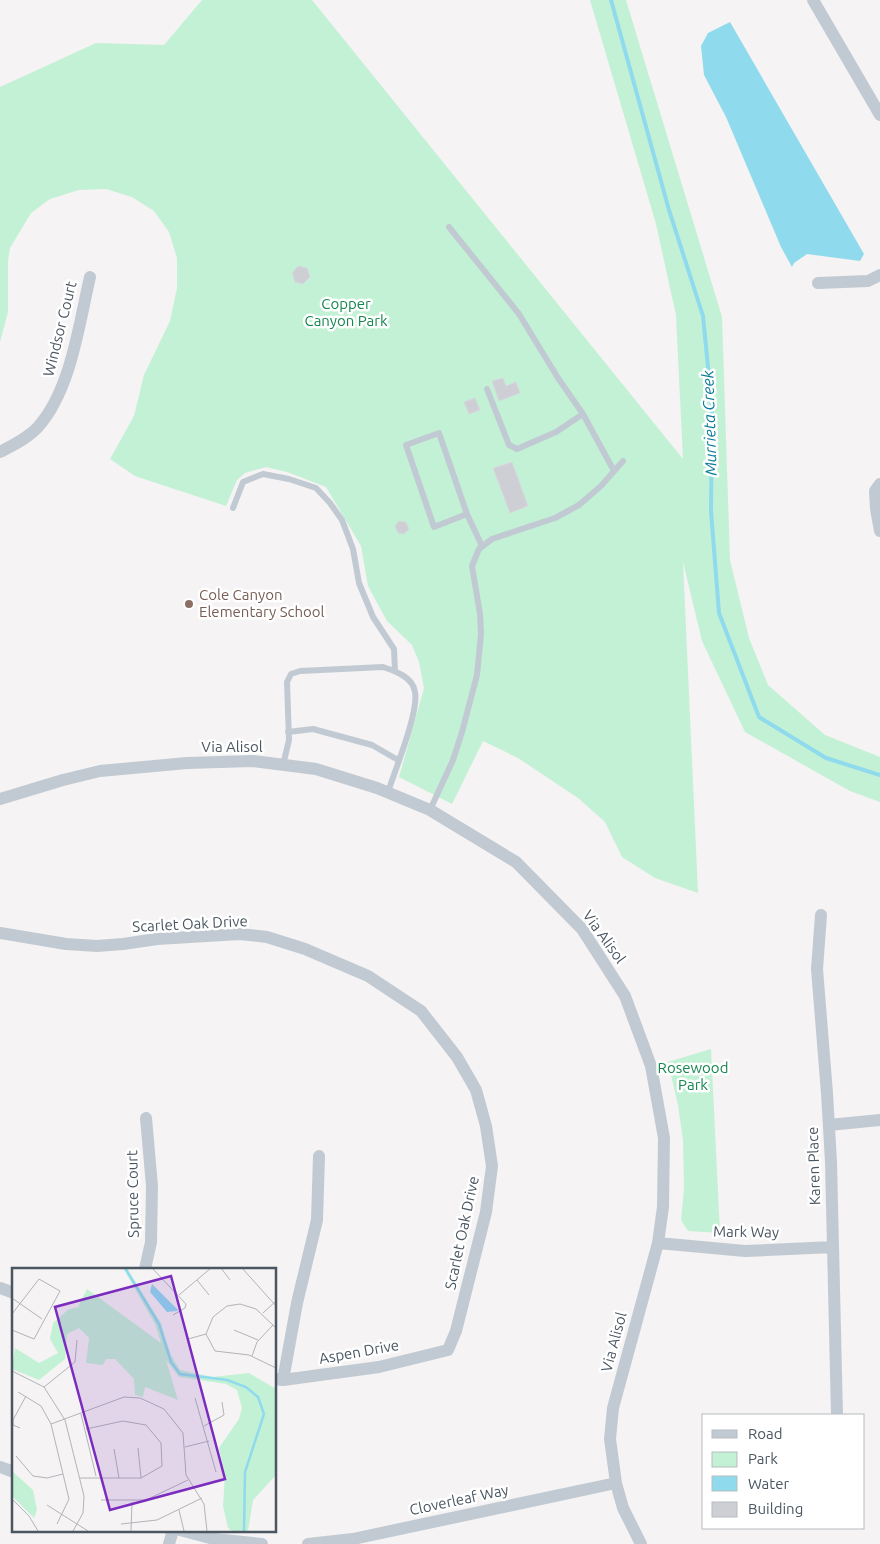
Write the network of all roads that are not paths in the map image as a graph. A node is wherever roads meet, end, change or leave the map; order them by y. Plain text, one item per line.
1 (813, 0) edge
2 (880, 115) edge
3 (450, 227) dead end
4 (880, 275) edge
5 (90, 277) dead end
6 (818, 283) dead end
7 (487, 389) dead end
8 (583, 414) junction
9 (0, 452) edge
10 (623, 460) dead end
11 (614, 470) junction
12 (880, 484) edge
13 (233, 508) dead end
14 (467, 514) junction
15 (880, 531) edge
16 (482, 546) junction
17 (395, 671) junction
18 (288, 732) junction
19 (398, 760) junction
20 (283, 765) junction
21 (388, 792) junction
22 (0, 799) edge
23 (430, 810) junction
24 (821, 915) dead end
25 (0, 933) edge
26 (146, 1118) dead end
27 (880, 1120) edge
28 (829, 1125) junction
29 (319, 1156) dead end
30 (658, 1243) junction
31 (833, 1247) junction
32 (146, 1268) edge
33 (0, 1288) edge
34 (12, 1292) edge
35 (448, 1350) joint
36 (279, 1380) edge
37 (837, 1414) edge
38 (0, 1467) edge
39 (12, 1471) edge
40 (616, 1482) junction
41 (188, 1532) edge
42 (262, 1544) edge
43 (308, 1544) edge
44 (641, 1544) edge

1 - 2 street
3 - 8 lane
4 - 6 street
5 - 9 street, Windsor Court
7 - 8 lane
8 - 11 lane
10 - 11 lane
11 - 16 lane
12 - 15 street
13 - 17 lane
14 - 14 lane
14 - 16 lane
16 - 23 lane
17 - 18 lane
17 - 19 lane
18 - 19 lane
18 - 20 lane
19 - 21 lane
20 - 21 street, Via Alisol
20 - 22 street, Via Alisol
21 - 23 street, Via Alisol
23 - 30 street, Via Alisol
24 - 28 street, Karen Place
25 - 35 street, Scarlet Oak Drive
26 - 32 street, Spruce Court
27 - 28 street
28 - 31 street, Karen Place
29 - 36 street
30 - 31 street, Mark Way
30 - 40 street, Via Alisol
31 - 37 street, Karen Place
33 - 34 street
35 - 36 street, Aspen Drive
38 - 39 street
40 - 43 street, Cloverleaf Way
40 - 44 street, Via Alisol
41 - 42 street

